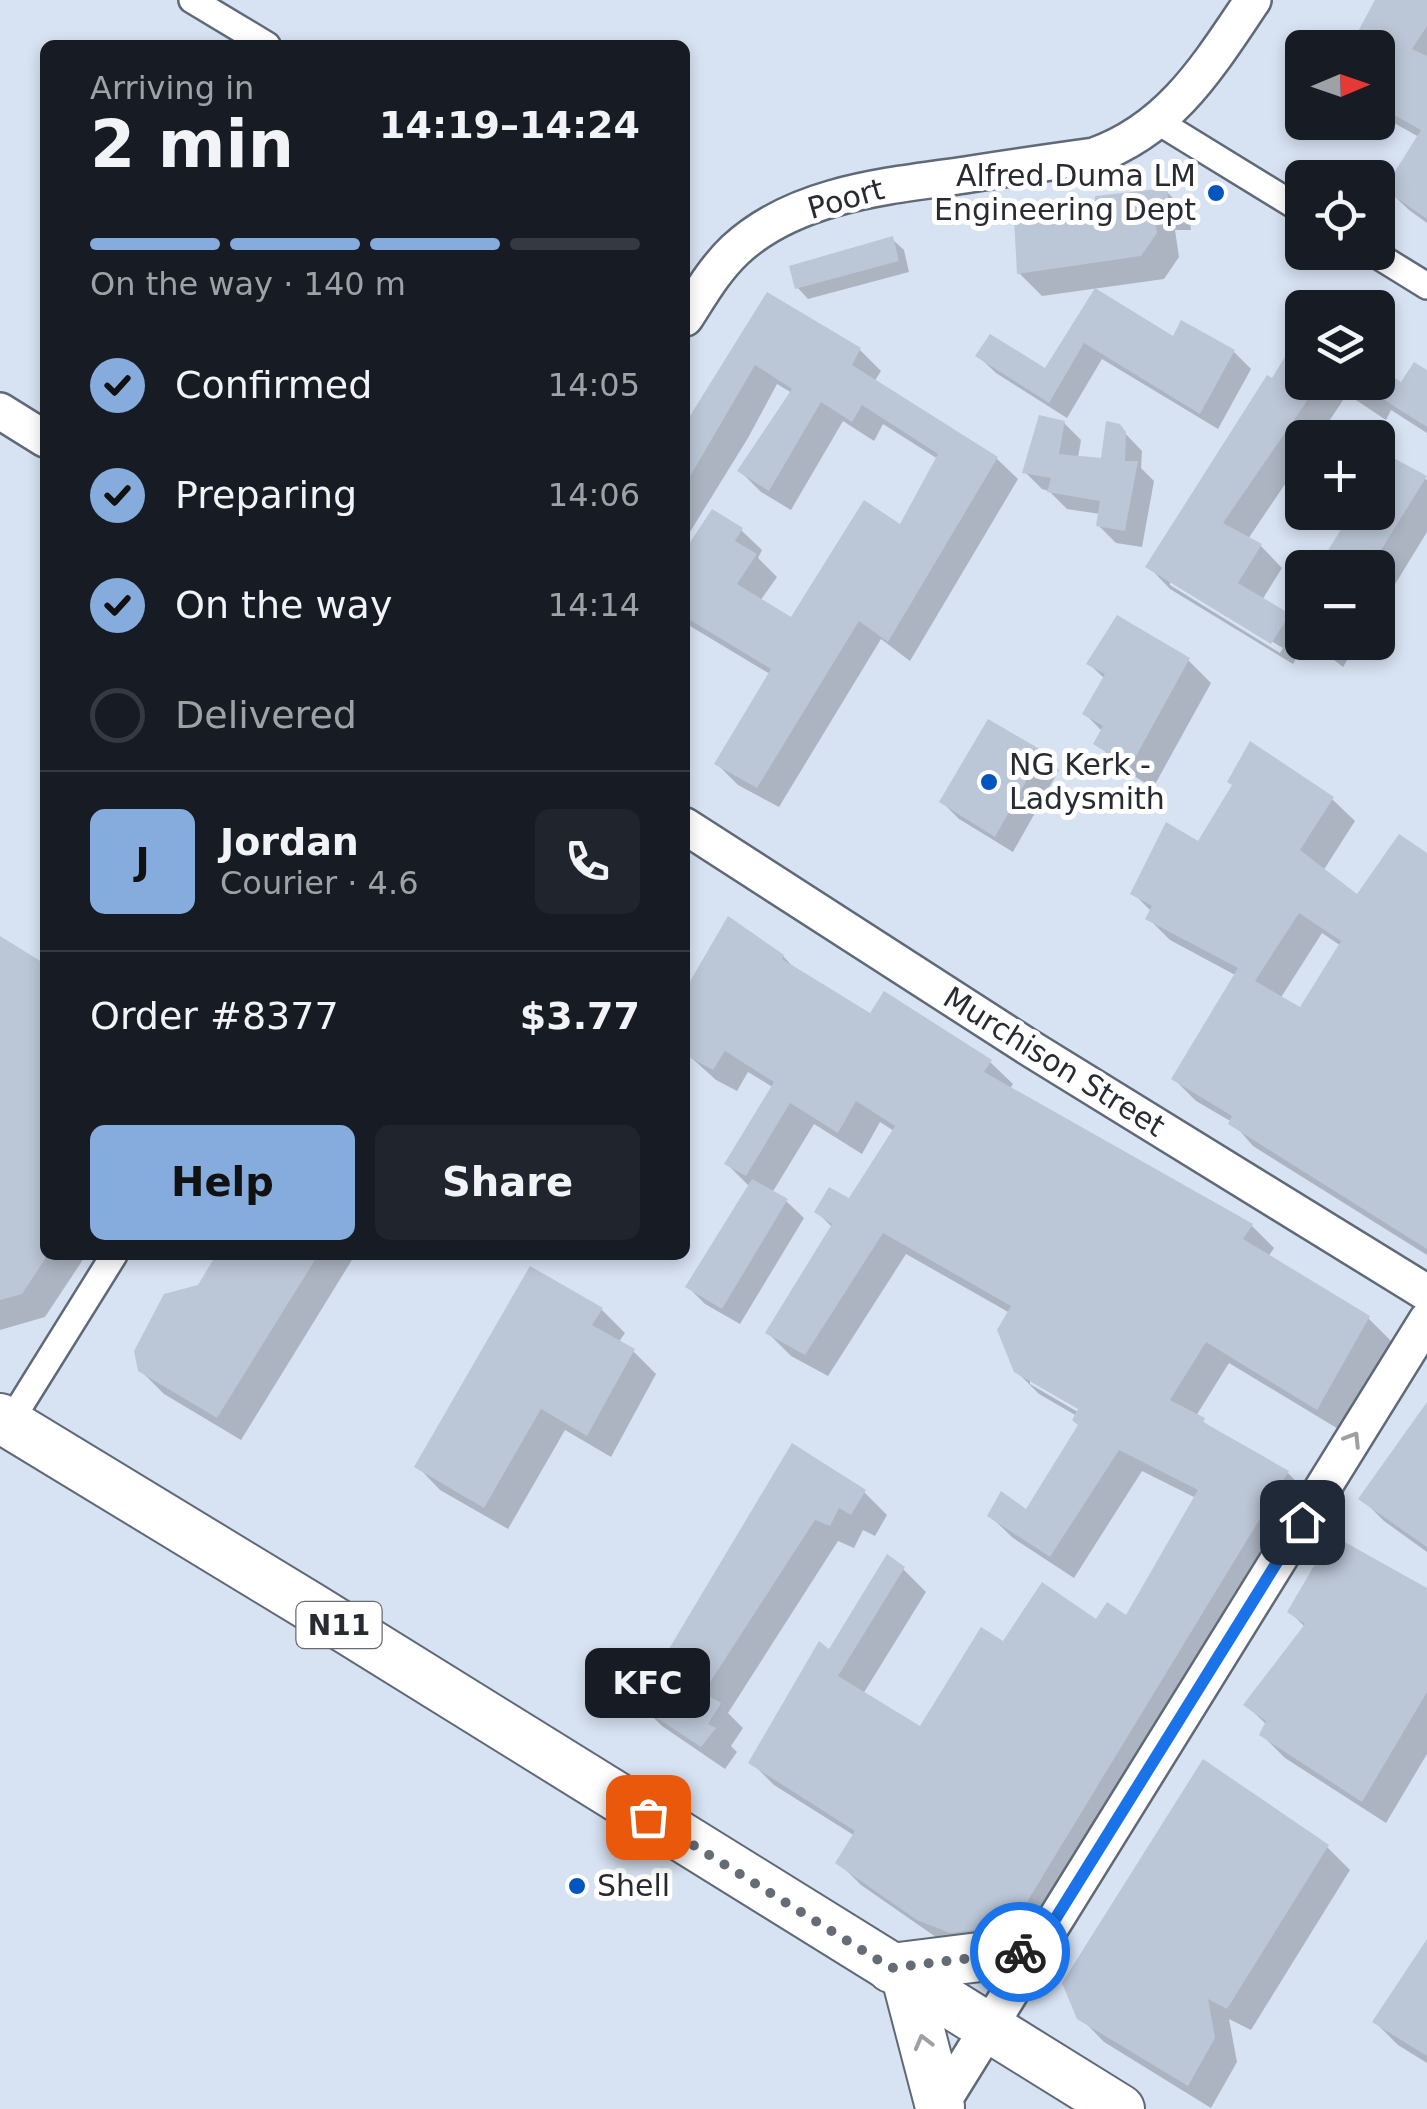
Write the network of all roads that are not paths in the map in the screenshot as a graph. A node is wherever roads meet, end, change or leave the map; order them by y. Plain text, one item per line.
1 (192, 0) edge
2 (1252, 0) edge
3 (258, 40) edge
4 (1157, 122) junction
5 (1285, 200) edge
6 (1395, 266) edge
7 (1427, 286) edge
8 (690, 299) edge
9 (0, 411) edge
10 (40, 436) edge
11 (690, 829) edge
12 (111, 1260) edge
13 (1427, 1292) edge
14 (1427, 1320) edge
15 (3, 1427) edge
16 (1036, 1950) junction
17 (899, 1973) junction
18 (988, 2028) junction
19 (939, 2108) edge
20 (1120, 2109) edge

1 - 3 street
2 - 4 street, Poort
4 - 5 street
4 - 8 street, Poort
6 - 7 street
9 - 10 street
11 - 13 street, Murchison Street
12 - 15 street
16 -> 14 street
15 - 17 highway, N11
16 - 17 highway
16 - 18 street
17 - 18 highway, N11
19 -> 17 highway
18 - 19 street
18 - 20 highway, N11

